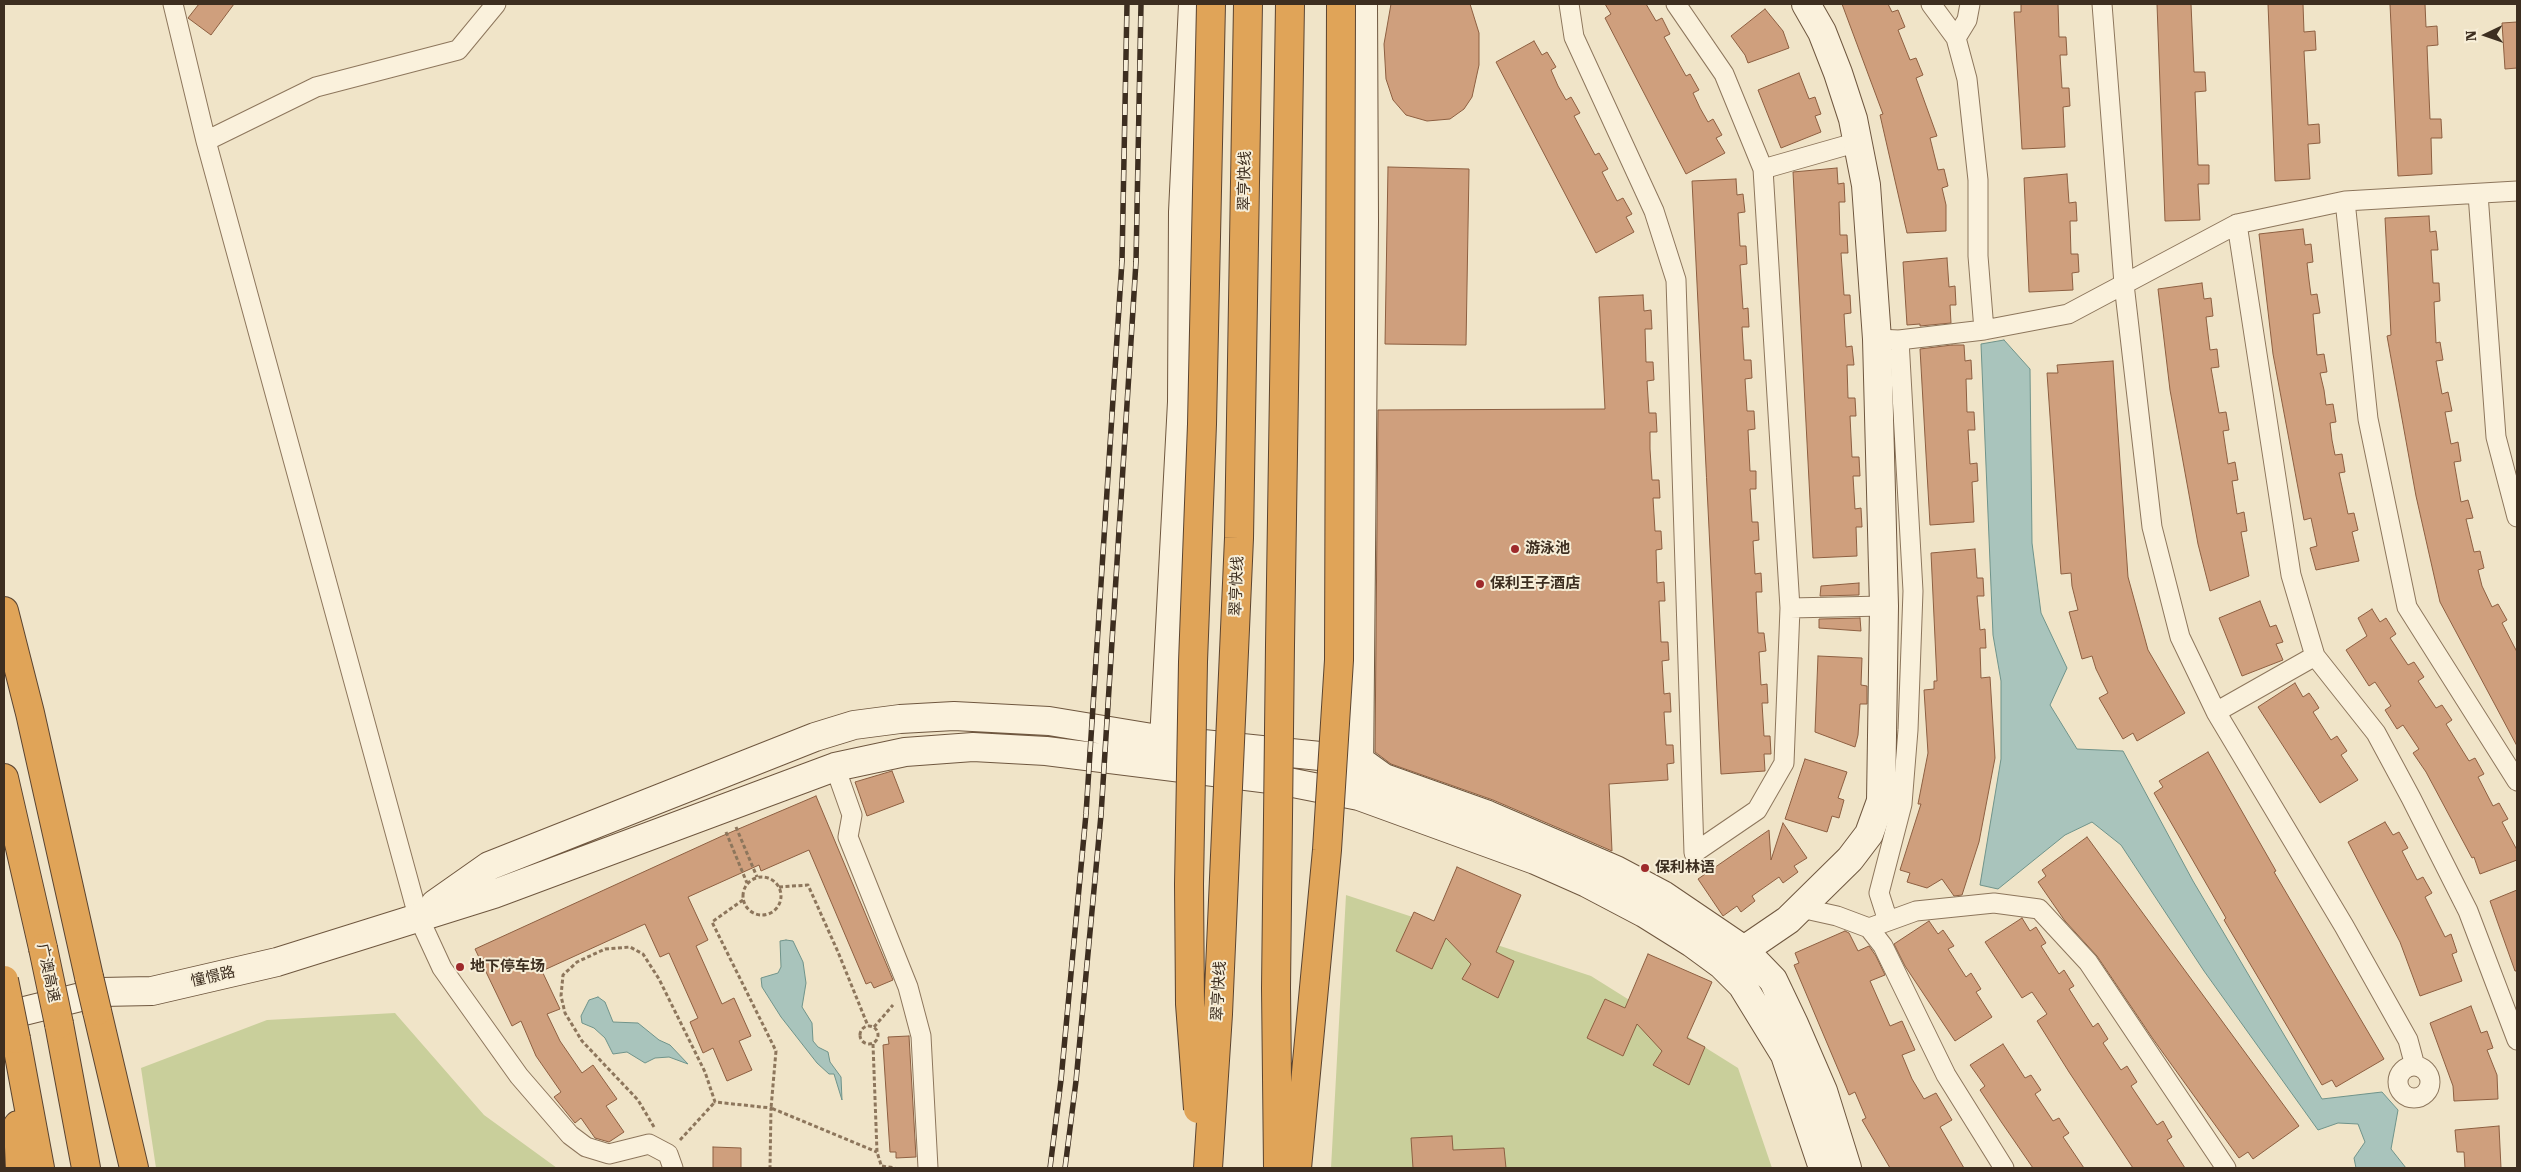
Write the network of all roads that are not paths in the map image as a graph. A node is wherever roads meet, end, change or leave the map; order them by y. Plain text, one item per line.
1 (173, 4) edge
2 (496, 4) edge
3 (1193, 4) edge
4 (1211, 4) edge
5 (1248, 4) edge
6 (1290, 4) edge
7 (1341, 4) edge
8 (1363, 4) edge
9 (1569, 4) edge
10 (1676, 4) edge
11 (1806, 4) edge
12 (1931, 4) edge
13 (1970, 4) edge
14 (2102, 4) edge
15 (1956, 38) junction
16 (206, 140) junction
17 (1858, 142) junction
18 (1763, 169) junction
19 (2517, 191) edge
20 (2478, 194) junction
21 (2345, 201) junction
22 (2237, 224) junction
23 (2124, 284) junction
24 (1984, 330) junction
25 (1888, 340) junction
26 (2517, 517) edge
27 (1884, 606) junction
28 (1790, 608) junction
29 (4, 612) edge
30 (2315, 656) junction
31 (2216, 712) junction
32 (1163, 752) junction
33 (1360, 760) junction
34 (835, 768) junction
35 (4, 778) edge
36 (2517, 781) edge
37 (1359, 796) junction
38 (1801, 908) junction
39 (418, 916) junction
40 (1888, 922) junction
41 (1869, 928) junction
42 (1744, 950) junction
43 (1722, 966) junction
44 (4, 980) edge
45 (10, 1027) edge
46 (2517, 1040) edge
47 (2415, 1066) dead end
48 (671, 1161) edge
49 (20, 1168) edge
50 (40, 1168) edge
51 (86, 1168) edge
52 (134, 1168) edge
53 (928, 1168) edge
54 (1202, 1168) edge
55 (1208, 1168) edge
56 (1278, 1168) edge
57 (1297, 1168) edge
58 (1823, 1168) edge
59 (1847, 1168) edge
60 (2004, 1168) edge
61 (2226, 1168) edge

1 - 16 street
2 - 16 street
3 - 32 street
4 - 54 highway, bridge
5 - 55 highway, 翠亨快线, bridge
6 - 56 highway, bridge
7 - 57 highway, bridge
8 - 33 street
9 - 28 street
10 - 18 street
11 - 17 street
12 - 15 street
13 - 15 street
14 - 23 street
15 - 24 street
16 - 39 street
17 - 18 street
17 - 25 street
18 - 28 street
19 - 20 street
20 - 21 street
20 - 26 street
21 - 22 street
21 - 36 street
22 - 23 street
22 - 30 street
23 - 24 street
23 - 31 street
24 - 25 street
25 - 27 street
25 - 40 street
27 - 28 street
27 - 38 street
29 - 52 highway, bridge
30 - 31 street
30 - 46 street
31 - 47 street
32 - 33 street
32 - 34 street, 憧憬路
32 - 37 street
32 - 39 street
33 - 37 street
33 - 42 street
34 - 39 street, 憧憬路
34 - 53 street
35 - 51 highway, 广澳高速, bridge
37 - 43 street
38 - 41 street
38 - 42 street
39 - 45 street, 憧憬路
39 - 48 street
40 - 41 street
40 - 61 street
41 - 60 street
42 - 43 street
42 - 59 street
43 - 58 street
44 - 45 highway, bridge
45 - 49 highway
45 - 50 highway

